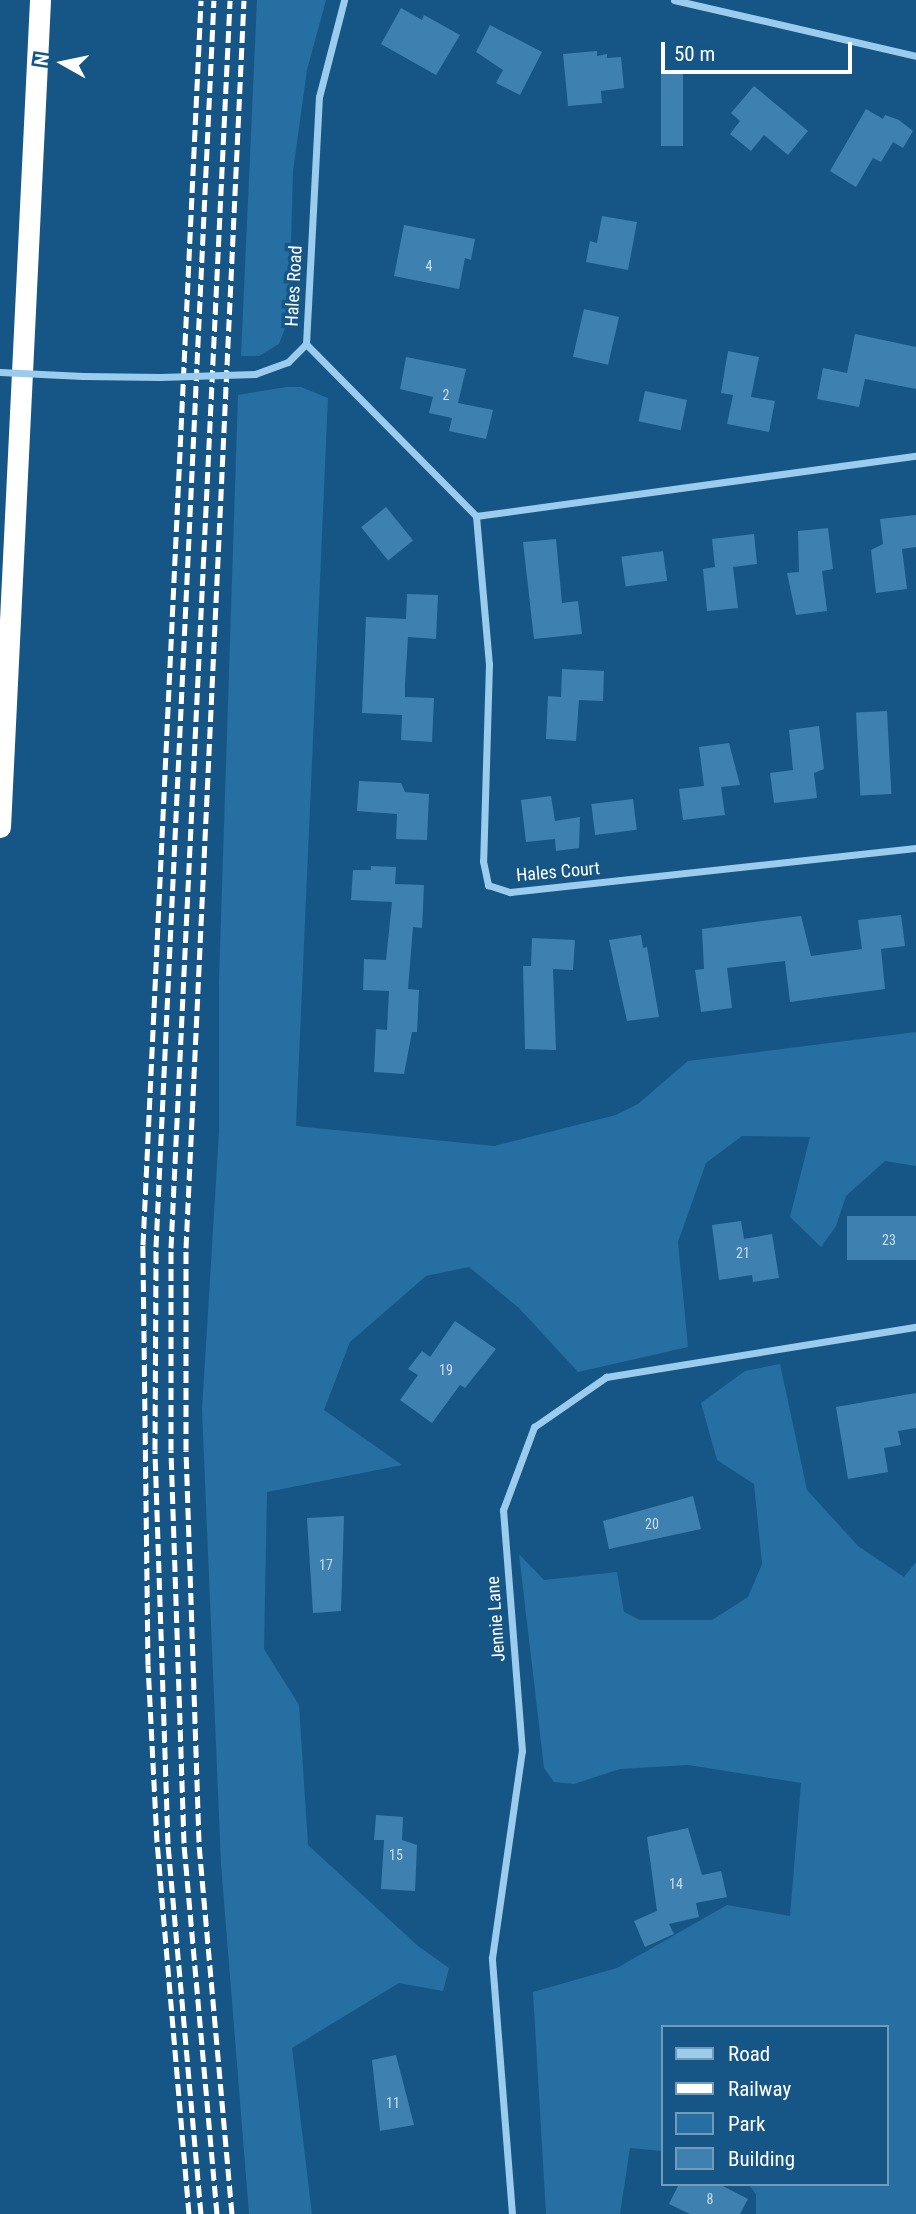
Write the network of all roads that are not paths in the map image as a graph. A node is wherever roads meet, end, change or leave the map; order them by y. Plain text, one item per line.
1 (40, 0) edge
2 (344, 0) edge
3 (674, 0) edge
4 (916, 56) edge
5 (306, 344) junction
6 (0, 372) edge
7 (916, 456) edge
8 (476, 516) junction
9 (0, 827) edge
10 (916, 848) edge
11 (916, 1327) edge
12 (512, 2214) edge

1 - 9 highway
2 - 5 street, Hales Road
3 - 4 street
5 - 6 street, Hales Road, bridge
5 - 8 street
7 - 8 street
8 - 10 street, Hales Court
11 - 12 street, Jennie Lane

